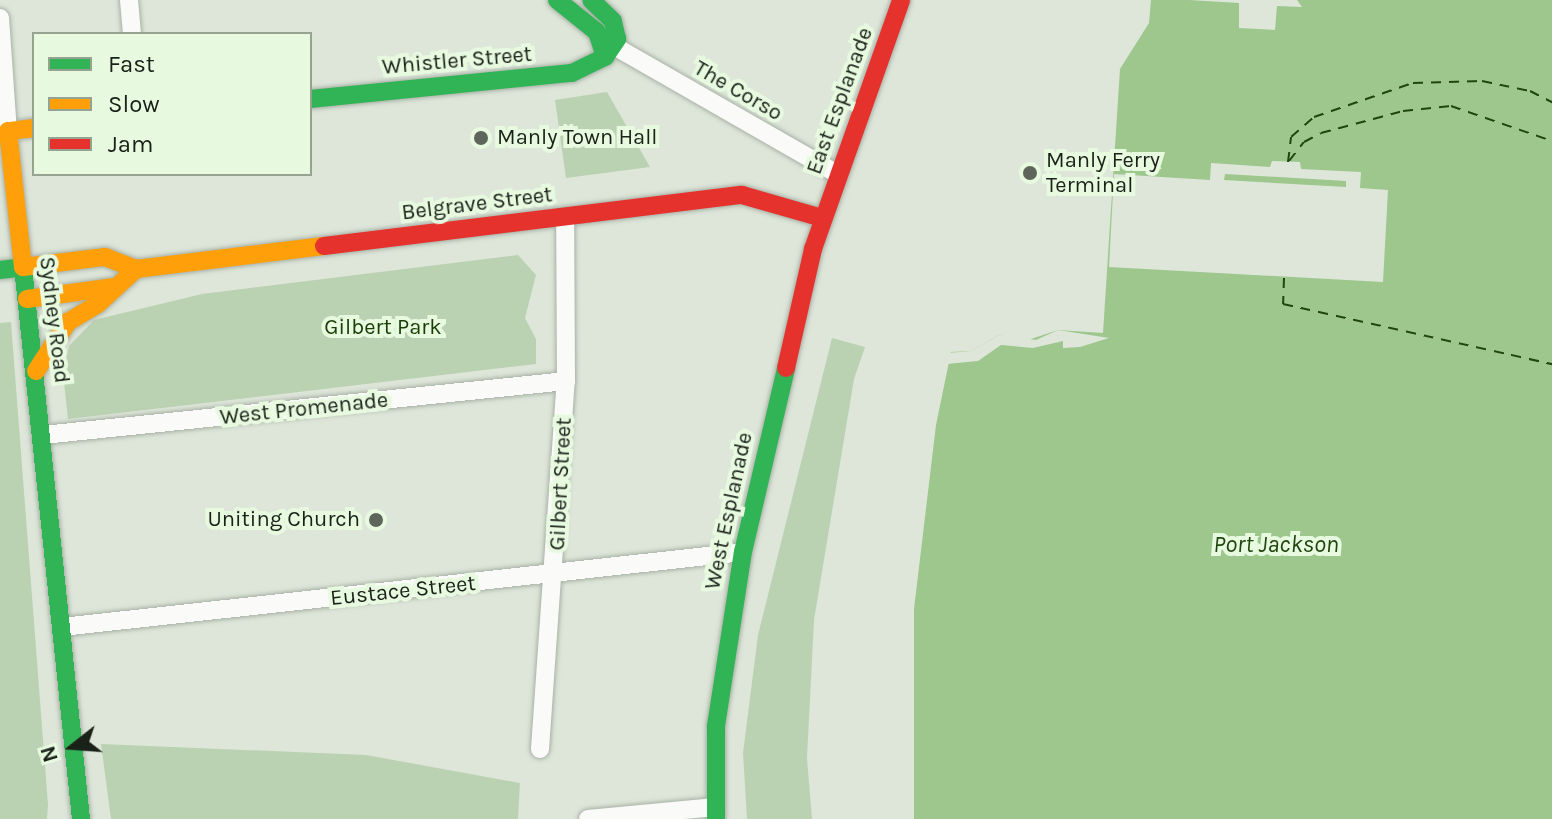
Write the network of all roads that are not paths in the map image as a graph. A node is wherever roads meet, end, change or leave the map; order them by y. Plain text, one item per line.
1 (129, 0) edge
2 (557, 0) edge
3 (591, 0) edge
4 (901, 0) edge
5 (0, 18) edge
6 (132, 32) edge
7 (610, 51) junction
8 (312, 99) edge
9 (32, 128) edge
10 (4, 132) edge
11 (839, 175) junction
12 (565, 217) junction
13 (822, 218) junction
14 (23, 267) junction
15 (136, 269) junction
16 (0, 270) edge
17 (114, 287) junction
18 (27, 299) junction
19 (0, 303) edge
20 (36, 371) junction
21 (566, 381) junction
22 (43, 435) junction
23 (743, 552) junction
24 (556, 574) junction
25 (62, 627) junction
26 (540, 749) dead end
27 (716, 813) edge
28 (81, 819) edge
29 (588, 819) edge

1 - 6 street
2 - 7 main road
3 - 7 main road
4 - 11 main road, East Esplanade
5 - 10 street, Sydney Road
7 - 8 main road, Whistler Street
7 - 11 street, The Corso
9 - 10 main road
10 - 14 main road, Sydney Road
11 - 13 main road, East Esplanade
12 - 13 main road, Belgrave Street
12 - 15 main road, Belgrave Street
12 - 21 street, Gilbert Street
13 - 23 main road, West Esplanade
14 - 15 main road, Belgrave Street
14 - 16 main road, Belgrave Street
14 - 18 main road, Sydney Road
15 - 17 main road
17 - 18 main road
17 - 20 main road
18 - 19 main road
18 - 20 main road, Sydney Road
20 - 22 main road, Sydney Road
21 - 22 street, West Promenade
21 - 24 street, Gilbert Street
22 - 25 main road, Sydney Road
23 - 24 street, Eustace Street
23 - 27 main road, West Esplanade
24 - 25 street, Eustace Street
24 - 26 street, Gilbert Street
25 - 28 main road, Sydney Road
27 - 29 street

